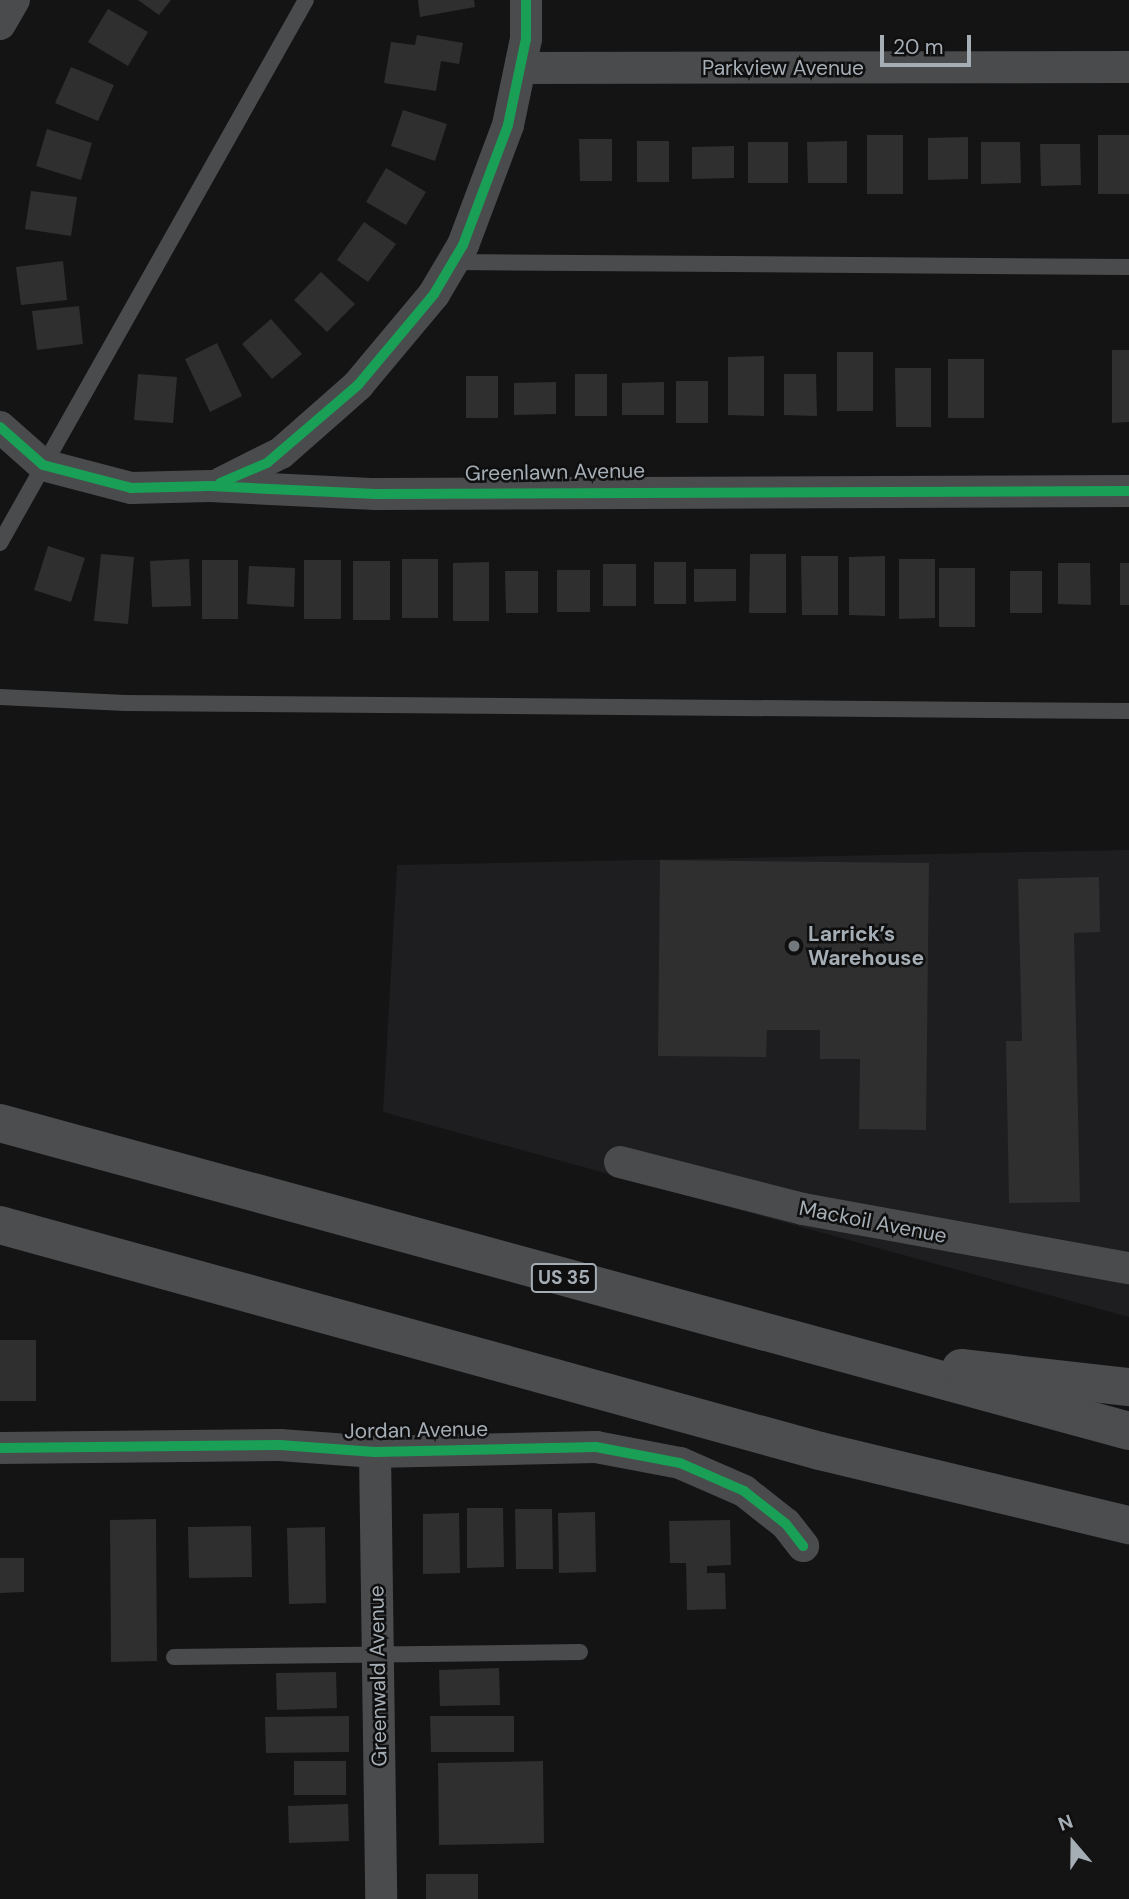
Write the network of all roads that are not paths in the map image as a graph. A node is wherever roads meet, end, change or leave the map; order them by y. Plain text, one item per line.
1 (14, 0) edge
2 (306, 0) edge
3 (526, 0) edge
4 (0, 24) edge
5 (1129, 67) edge
6 (522, 68) junction
7 (453, 262) junction
8 (1129, 267) edge
9 (0, 427) edge
10 (43, 465) junction
11 (210, 486) junction
12 (1129, 491) edge
13 (0, 543) edge
14 (0, 697) edge
15 (1129, 711) edge
16 (0, 1123) edge
17 (620, 1162) dead end
18 (0, 1225) edge
19 (1129, 1268) edge
20 (842, 1354) junction
21 (1129, 1387) edge
22 (1129, 1431) edge
23 (0, 1448) edge
24 (375, 1452) junction
25 (922, 1475) junction
26 (1129, 1525) edge
27 (1129, 1541) edge
28 (803, 1546) dead end
29 (580, 1652) dead end
30 (378, 1655) junction
31 (174, 1657) dead end
32 (381, 1899) edge

1 - 4 street
2 - 10 lane
3 - 6 street
5 - 6 street, Parkview Avenue
6 - 7 street
7 - 8 lane
7 - 11 street
9 - 10 street, Greenlawn Avenue
10 - 11 street, Greenlawn Avenue
10 - 13 lane
11 - 12 street, Greenlawn Avenue
14 - 15 lane
16 - 20 highway, US 35
17 - 19 street, Mackoil Avenue
18 - 25 highway
20 - 21 highway
20 - 22 highway, US 35
23 - 24 street, Jordan Avenue
24 - 28 street, Jordan Avenue
24 - 30 street, Greenwald Avenue
25 - 26 highway
25 - 27 highway
29 - 30 lane
30 - 31 lane
30 - 32 street, Greenwald Avenue

